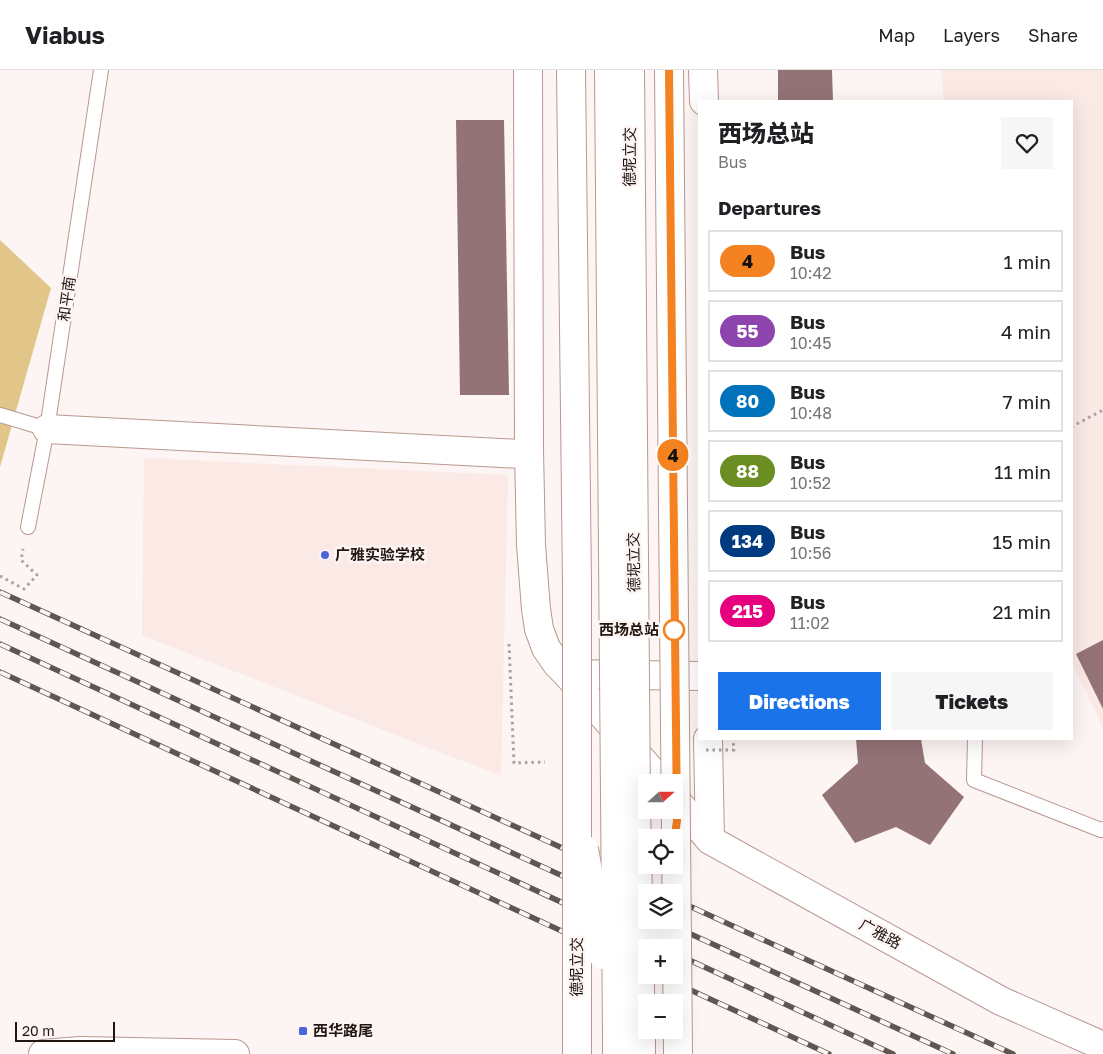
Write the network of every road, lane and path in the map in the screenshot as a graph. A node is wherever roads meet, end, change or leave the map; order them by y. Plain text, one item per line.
1 (101, 70) edge
2 (528, 70) edge
3 (571, 70) edge
4 (609, 70) edge
5 (630, 70) edge
6 (669, 70) edge
7 (703, 70) edge
8 (704, 100) edge
9 (1103, 410) edge
10 (0, 415) edge
11 (1073, 426) edge
12 (47, 429) junction
13 (529, 450) junction
14 (28, 527) joint
15 (0, 576) edge
16 (509, 640) dead end
17 (567, 674) junction
18 (698, 676) edge
19 (733, 740) edge
20 (975, 740) edge
21 (705, 744) edge
22 (551, 762) dead end
23 (653, 774) edge
24 (577, 806) junction
25 (615, 806) junction
26 (675, 820) edge
27 (1103, 829) edge
28 (710, 840) junction
29 (596, 917) junction
30 (638, 1023) edge
31 (577, 1044) edge
32 (629, 1045) edge
33 (1103, 1046) edge
34 (43, 1054) edge
35 (235, 1054) edge
36 (678, 1054) edge

1 - 12 lane, 和平南
2 - 13 main road
3 - 24 main road, 德坭立交, bridge
4 - 25 main road, 德坭立交, bridge
5 - 32 main road, 德坭立交, bridge
6 - 26 main road, bridge
7 - 8 main road
9 - 11 path
10 - 12 lane
12 - 13 main road
12 - 14 lane, 和平南
13 - 17 main road
14 - 15 path
16 - 22 path
17 - 18 main road
17 - 23 main road
19 - 21 path, bridge
20 - 27 lane
21 - 28 main road
24 - 29 main road, bridge
24 - 31 main road, 德坭立交, bridge
25 - 29 main road, bridge
25 - 32 main road, 德坭立交, bridge
26 - 28 main road, 广雅路
26 - 36 main road, bridge
28 - 33 main road, 广雅路
29 - 31 main road, bridge
29 - 32 main road, bridge
30 - 32 main road, bridge
34 - 35 main road

